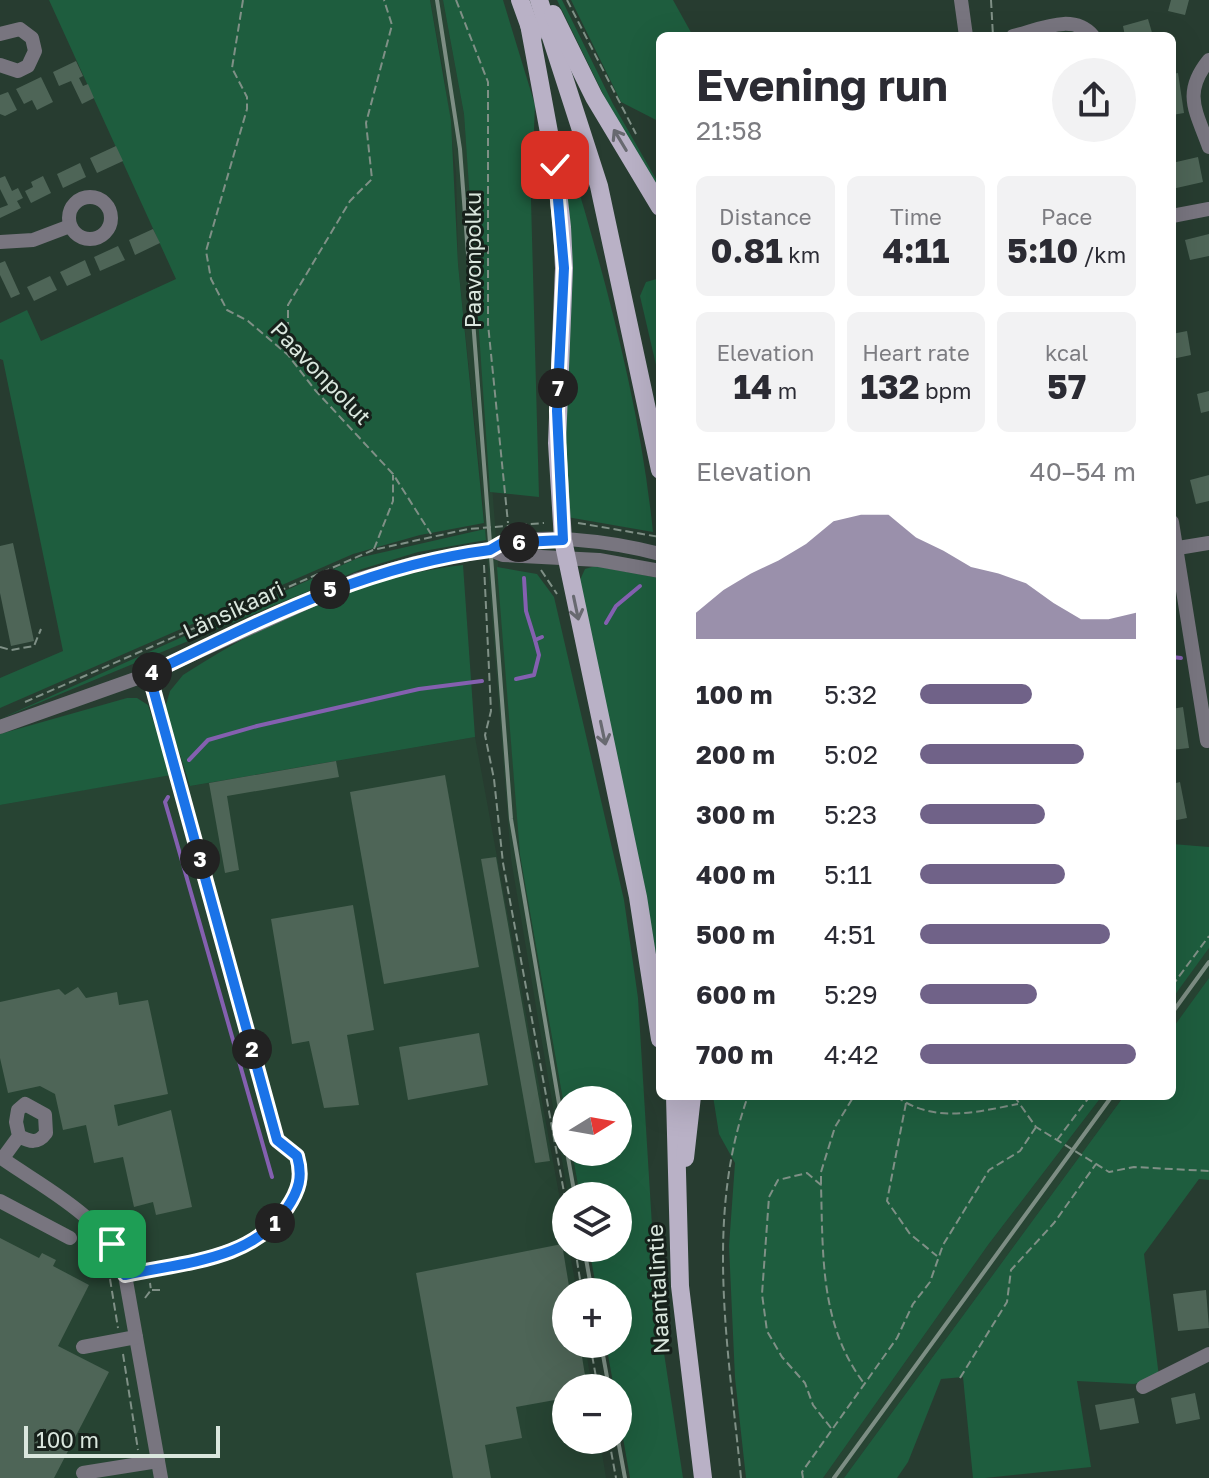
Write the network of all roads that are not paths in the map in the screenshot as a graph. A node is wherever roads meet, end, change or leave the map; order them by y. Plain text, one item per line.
1 (520, 0) edge
2 (539, 0) edge
3 (546, 0) edge
4 (961, 0) edge
5 (529, 24) junction
6 (965, 32) edge
7 (1030, 32) edge
8 (1088, 32) edge
9 (0, 34) edge
10 (1209, 60) edge
11 (0, 65) edge
12 (1209, 147) edge
13 (656, 200) edge
14 (1209, 209) edge
15 (1176, 215) edge
16 (70, 226) dead end
17 (0, 242) edge
18 (619, 276) junction
19 (656, 451) edge
20 (1209, 543) edge
21 (565, 549) junction
22 (1176, 549) edge
23 (656, 554) edge
24 (1176, 561) edge
25 (656, 570) edge
26 (149, 674) junction
27 (0, 727) edge
28 (1207, 741) dead end
29 (656, 1013) edge
30 (669, 1100) edge
31 (675, 1100) edge
32 (692, 1100) edge
33 (19, 1136) dead end
34 (675, 1150) junction
35 (1, 1158) edge
36 (0, 1201) edge
37 (678, 1217) junction
38 (70, 1238) dead end
39 (125, 1275) junction
40 (136, 1337) junction
41 (83, 1347) dead end
42 (1209, 1354) edge
43 (1143, 1387) dead end
44 (158, 1461) junction
45 (83, 1473) dead end
46 (161, 1478) edge
47 (703, 1478) edge

1 - 5 main road
2 - 18 main road
13 -> 3 main road
4 - 6 street
5 - 18 main road
5 - 21 main road
7 - 8 street
9 - 11 street
10 - 12 street
14 - 15 street
16 - 17 street
18 - 19 main road
20 - 22 street
21 - 23 street, Länsikaari
21 - 25 street, Länsikaari
21 - 26 street, Länsikaari
21 -> 29 main road
24 - 28 street
26 - 27 street, Länsikaari
26 - 39 street
30 - 34 main road
31 - 34 main road, Naantalintie
32 - 37 main road
33 - 35 street
34 - 37 main road, Naantalintie
35 - 39 street
36 - 38 street
37 - 47 main road, Naantalintie
39 - 40 street
40 - 41 street
40 - 44 street
42 - 43 street
44 - 45 street
44 - 46 street

